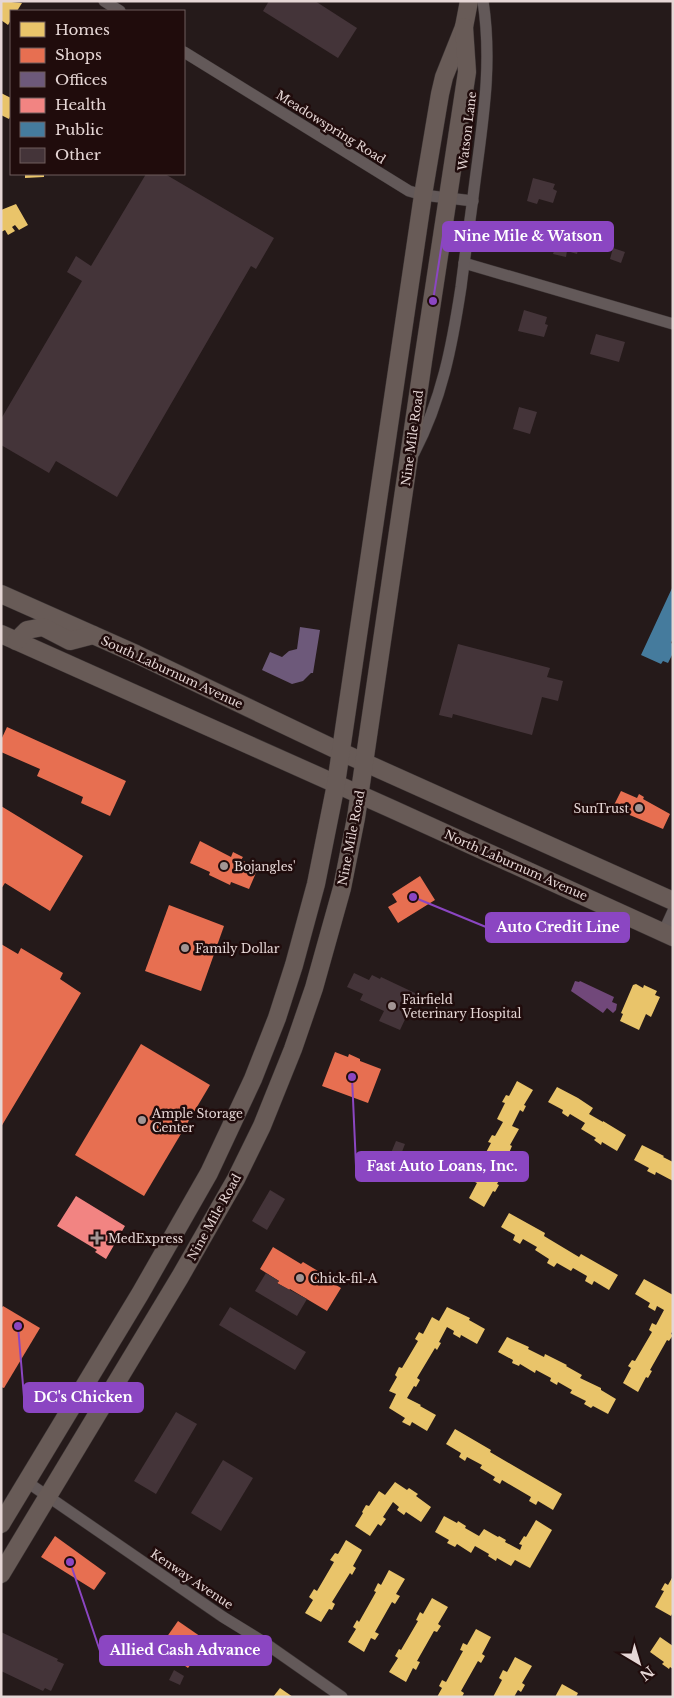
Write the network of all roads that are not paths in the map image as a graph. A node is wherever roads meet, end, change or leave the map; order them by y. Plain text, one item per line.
1 (104, 1) edge
2 (469, 1) edge
3 (483, 1) edge
4 (118, 10) edge
5 (464, 27) junction
6 (185, 53) edge
7 (423, 195) junction
8 (448, 198) junction
9 (473, 202) junction
10 (464, 263) junction
11 (673, 324) edge
12 (408, 463) junction
13 (1, 594) edge
14 (93, 635) junction
15 (9, 638) edge
16 (341, 752) junction
17 (364, 762) junction
18 (336, 784) junction
19 (360, 795) junction
20 (673, 900) edge
21 (673, 911) edge
22 (668, 935) edge
23 (27, 1482) junction
24 (48, 1497) junction
25 (1, 1524) edge
26 (1, 1574) edge
27 (342, 1697) edge

1 - 4 street
2 - 5 main road, Nine Mile Road
3 - 9 street, Watson Lane
5 - 7 main road, Nine Mile Road
5 - 8 main road, Nine Mile Road
6 - 7 street, Meadowspring Road
7 - 8 street, Meadowspring Road
7 - 16 main road, Nine Mile Road
8 - 9 street, Meadowspring Road
8 - 12 main road, Nine Mile Road
9 - 10 street, Watson Lane
10 - 11 street
10 - 12 street, Watson Lane
12 - 17 main road, Nine Mile Road
13 - 14 main road, South Laburnum Avenue
14 - 15 main road
14 - 16 main road, South Laburnum Avenue
15 - 18 main road
16 - 17 main road, South Laburnum Avenue
16 - 18 main road, Nine Mile Road
17 - 19 main road, Nine Mile Road
17 - 20 main road
18 - 19 main road, North Laburnum Avenue
18 - 23 main road, Nine Mile Road
19 - 22 main road, North Laburnum Avenue
19 - 24 main road, Nine Mile Road
21 - 22 street
23 - 24 street, Kenway Avenue
23 - 25 main road, Nine Mile Road
24 - 26 main road, Nine Mile Road
24 - 27 street, Kenway Avenue

